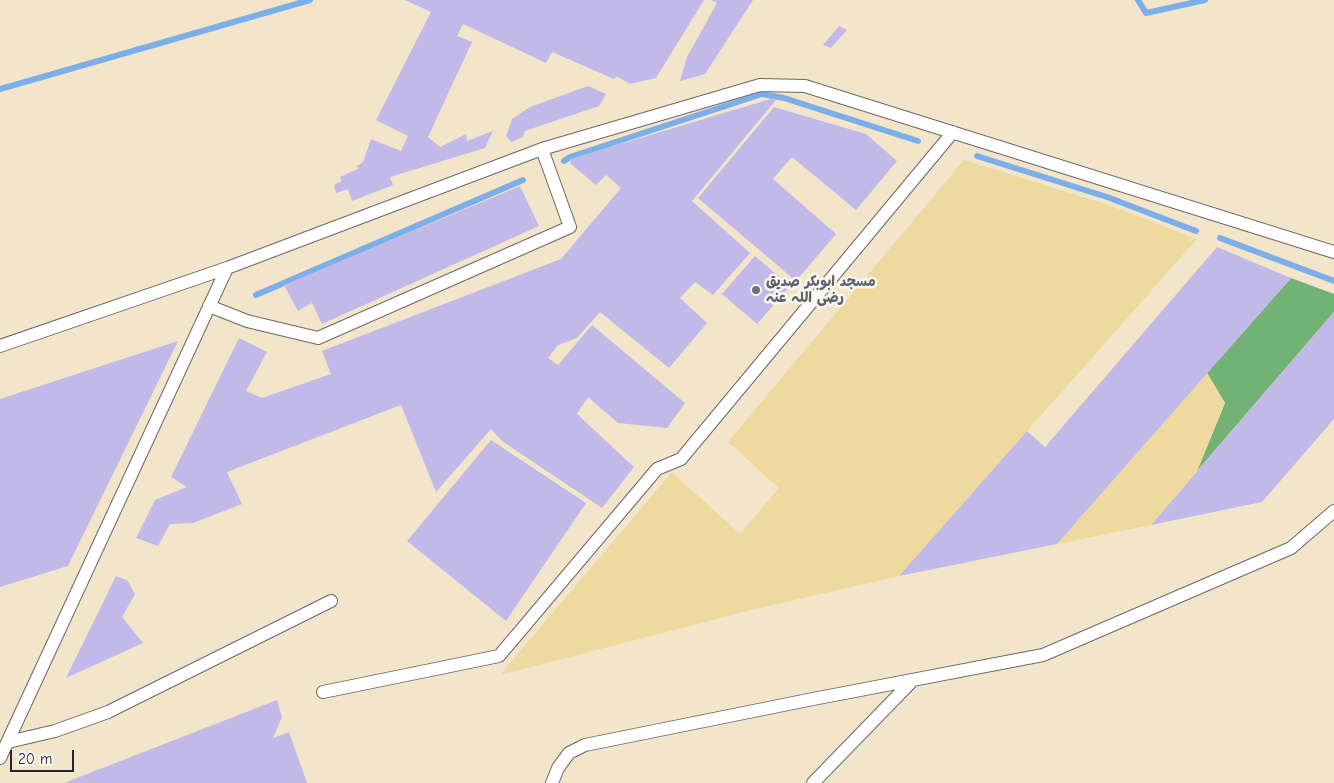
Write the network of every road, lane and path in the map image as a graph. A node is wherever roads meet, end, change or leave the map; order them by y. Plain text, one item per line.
1 (954, 132) junction
2 (542, 149) junction
3 (1334, 252) edge
4 (227, 268) junction
5 (209, 306) junction
6 (0, 346) edge
7 (1334, 511) edge
8 (331, 601) dead end
9 (913, 680) junction
10 (323, 692) dead end
11 (8, 742) junction
12 (0, 758) edge
13 (552, 783) edge
14 (813, 783) edge

1 - 2 lane
1 - 3 lane
1 - 10 lane
2 - 4 lane
2 - 5 lane
4 - 5 lane
4 - 6 lane
5 - 11 lane
7 - 9 lane
8 - 11 lane
9 - 13 lane
9 - 14 lane
11 - 12 lane

